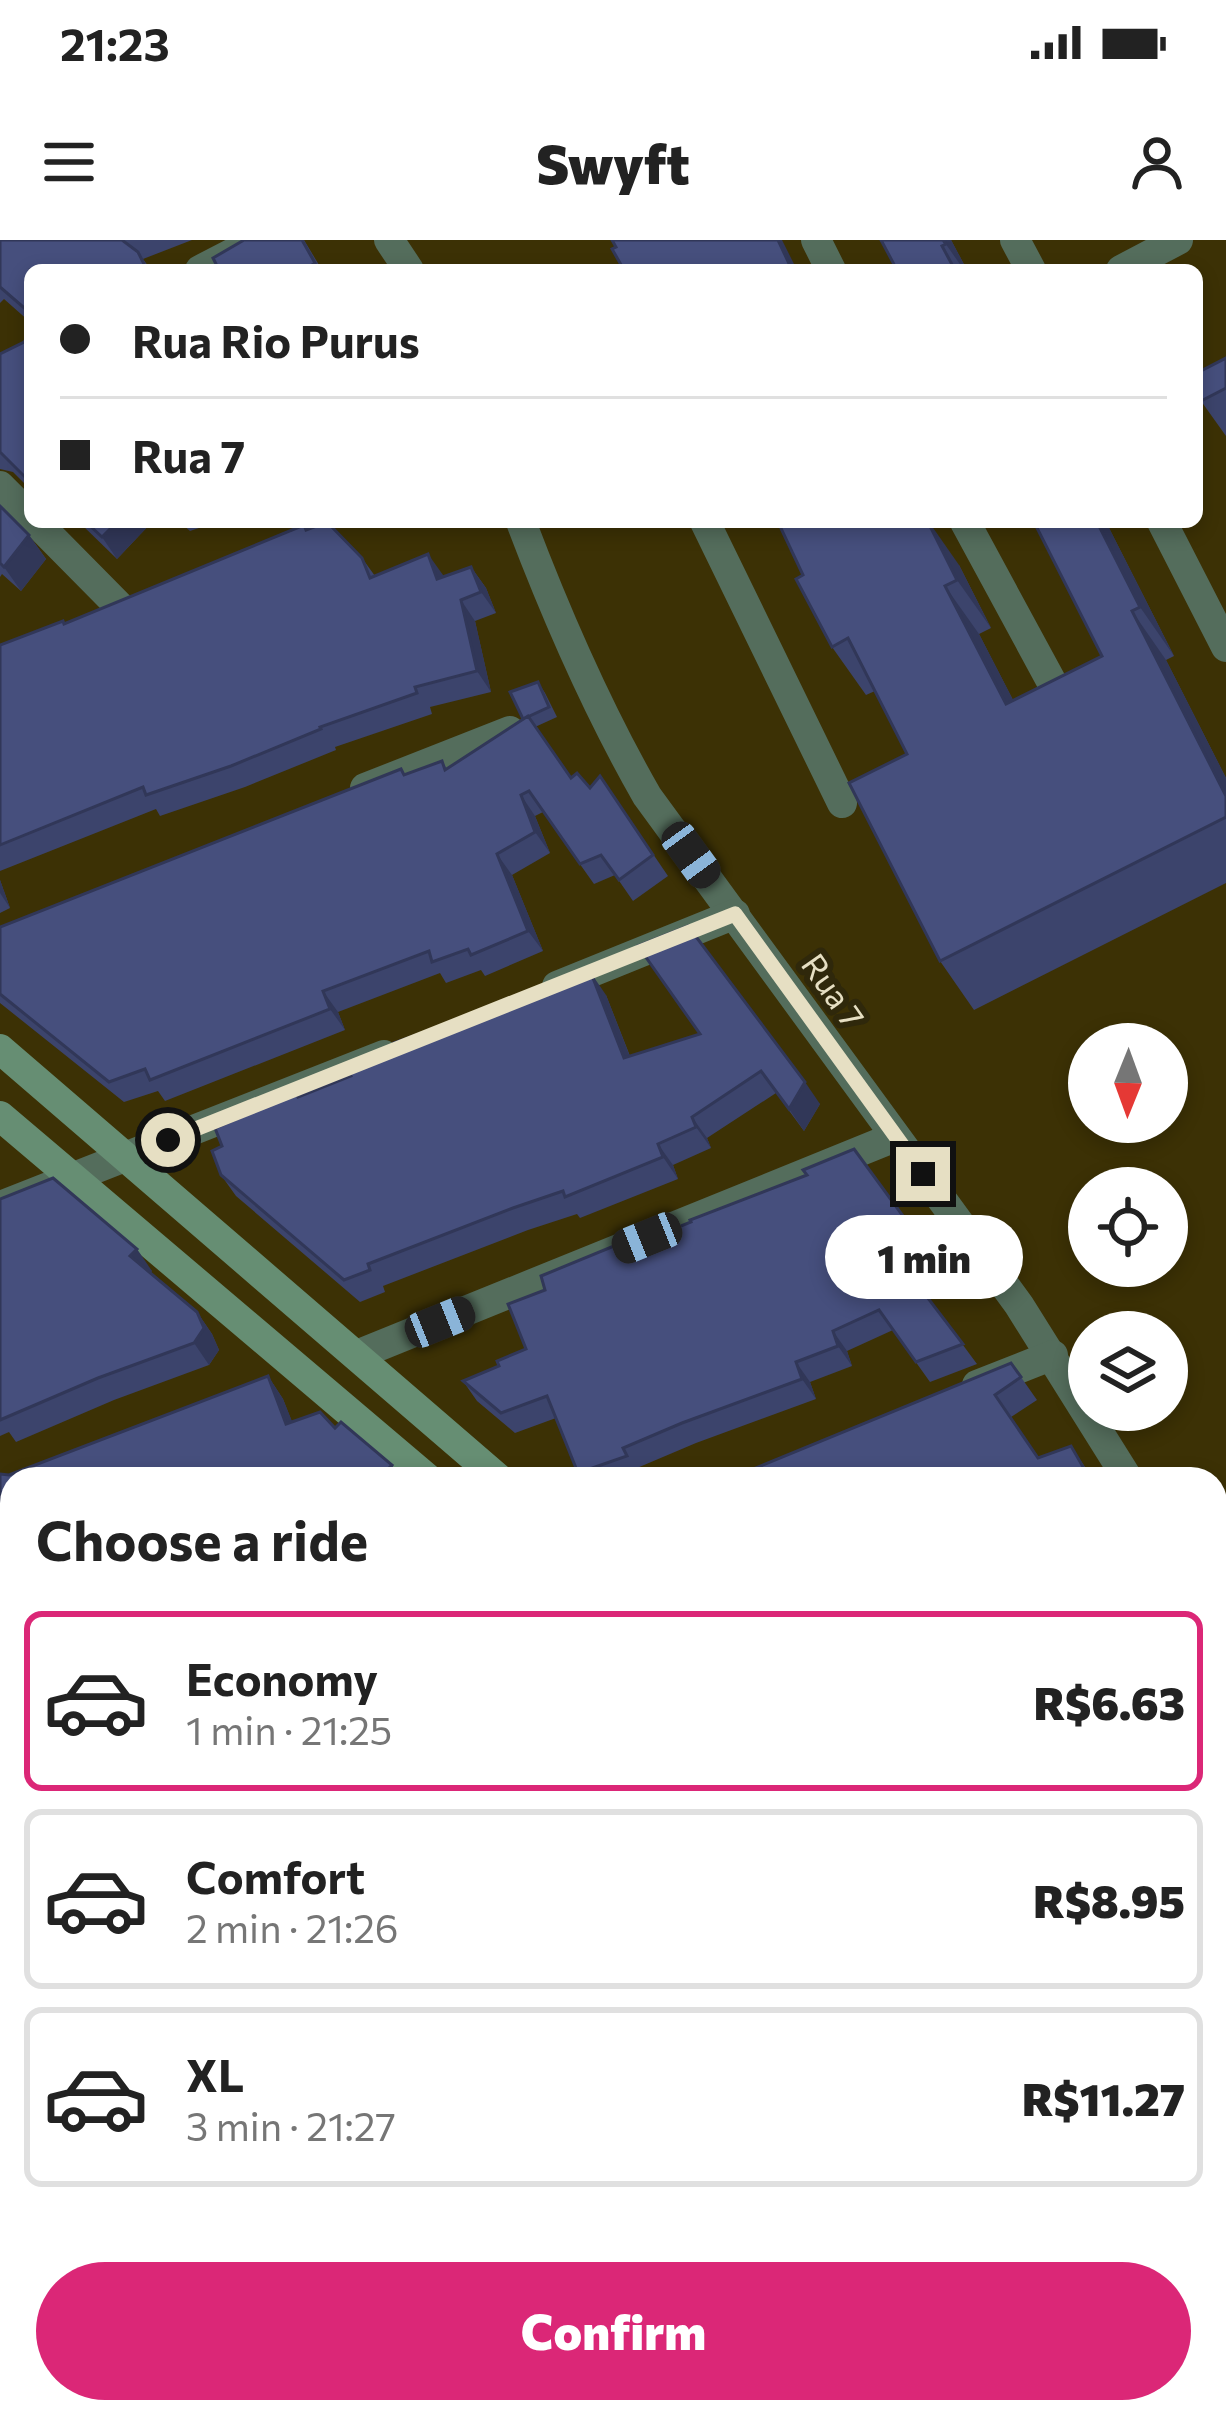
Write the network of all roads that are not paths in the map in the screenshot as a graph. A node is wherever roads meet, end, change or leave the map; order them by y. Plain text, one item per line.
1 (257, 240) edge
2 (1178, 240) edge
3 (211, 264) edge
4 (1132, 264) edge
5 (0, 486) edge
6 (24, 510) edge
7 (44, 528) edge
8 (523, 528) edge
9 (708, 528) edge
10 (968, 528) edge
11 (1165, 528) edge
12 (80, 621) edge
13 (1226, 646) edge
14 (1056, 690) edge
15 (510, 731) edge
16 (333, 801) edge
17 (842, 803) dead end
18 (735, 914) junction
19 (525, 999) edge
20 (414, 1043) edge
21 (0, 1049) edge
22 (0, 1116) edge
23 (895, 1137) junction
24 (124, 1157) junction
25 (73, 1179) junction
26 (0, 1206) edge
27 (358, 1355) junction
28 (1053, 1355) junction
29 (948, 1396) edge
30 (412, 1467) edge
31 (486, 1467) edge
32 (1121, 1467) edge

1 - 3 street
2 - 4 street
5 - 6 street
7 - 12 street
8 - 18 street, Rua 7
9 - 17 street
10 - 14 street
11 - 13 street
15 - 16 street
18 - 19 street
18 - 23 street, Rua 7
20 - 24 street
21 - 24 street
22 - 25 street
23 - 27 street
23 - 28 street, Rua 7
24 - 25 street
24 - 27 street
25 - 26 street
25 - 30 street
27 - 31 street
28 - 29 street
28 - 32 street, Rua 7

